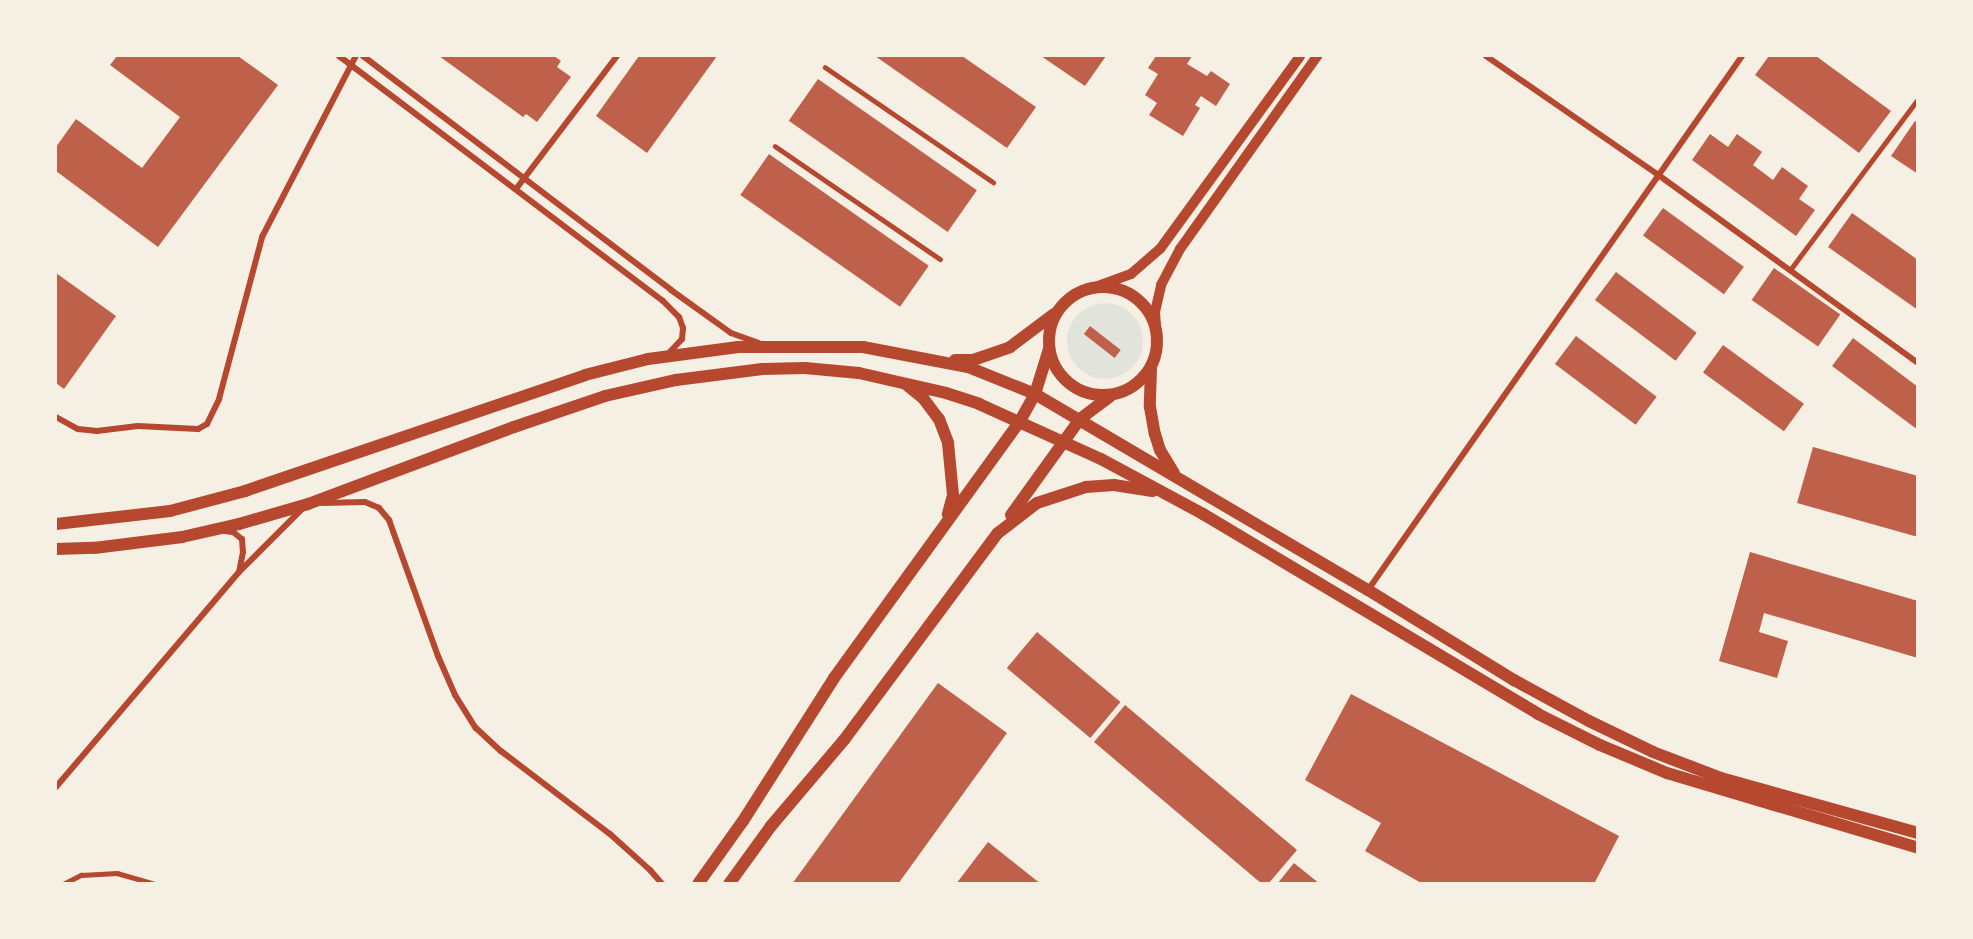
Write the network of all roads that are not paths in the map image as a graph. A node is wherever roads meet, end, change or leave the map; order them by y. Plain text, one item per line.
1 (339, 56) edge
2 (356, 56) edge
3 (363, 56) edge
4 (617, 56) edge
5 (1300, 56) edge
6 (1317, 56) edge
7 (1486, 56) edge
8 (1742, 56) edge
9 (351, 64) junction
10 (825, 67) dead end
11 (1917, 99) edge
12 (775, 146) dead end
13 (1657, 174) junction
14 (525, 177) junction
15 (993, 182) dead end
16 (516, 189) junction
17 (940, 259) dead end
18 (1790, 270) junction
19 (1098, 286) junction
20 (1060, 306) junction
21 (1156, 326) junction
22 (767, 346) junction
23 (1049, 349) junction
24 (666, 356) junction
25 (937, 360) junction
26 (1917, 363) edge
27 (1151, 366) junction
28 (904, 382) junction
29 (1035, 394) junction
30 (1112, 395) junction
31 (56, 417) edge
32 (1080, 419) junction
33 (1020, 421) junction
34 (1065, 442) junction
35 (1180, 481) junction
36 (1172, 496) junction
37 (308, 504) junction
38 (56, 524) edge
39 (945, 524) junction
40 (216, 530) junction
41 (998, 533) junction
42 (56, 549) edge
43 (239, 572) junction
44 (1368, 590) junction
45 (56, 787) edge
46 (1917, 833) edge
47 (1917, 848) edge
48 (63, 884) edge
49 (155, 884) edge
50 (662, 884) edge
51 (698, 884) edge
52 (729, 884) edge

1 - 9 street
2 - 9 street
3 - 14 street
4 - 14 street
5 - 19 street
6 - 21 street
7 - 13 street
8 - 13 street
9 - 16 street
9 - 31 street
10 - 15 lane
11 - 18 lane
12 - 17 lane
13 - 18 street
13 - 44 street
14 - 16 street
14 - 22 street
16 - 24 street
18 - 26 street
19 - 20 main road
19 - 21 main road
20 - 23 main road
20 - 25 main road
21 - 27 main road
22 - 24 main road
22 - 25 main road
23 - 29 main road
23 - 30 main road
24 - 38 main road
25 - 29 main road
27 - 30 main road
27 - 35 main road
28 - 33 main road
28 - 37 main road
28 - 39 main road
29 - 32 main road
29 - 33 main road
30 - 32 main road
32 - 34 main road
32 - 35 main road
33 - 34 main road
33 - 39 main road
34 - 36 main road
34 - 41 main road
35 - 44 main road
36 - 41 main road
36 - 47 main road
37 - 40 main road
37 - 43 street
37 - 50 street
39 - 51 main road
40 - 42 main road
40 - 43 street
41 - 52 main road
43 - 45 street
44 - 46 main road
48 - 49 lane

